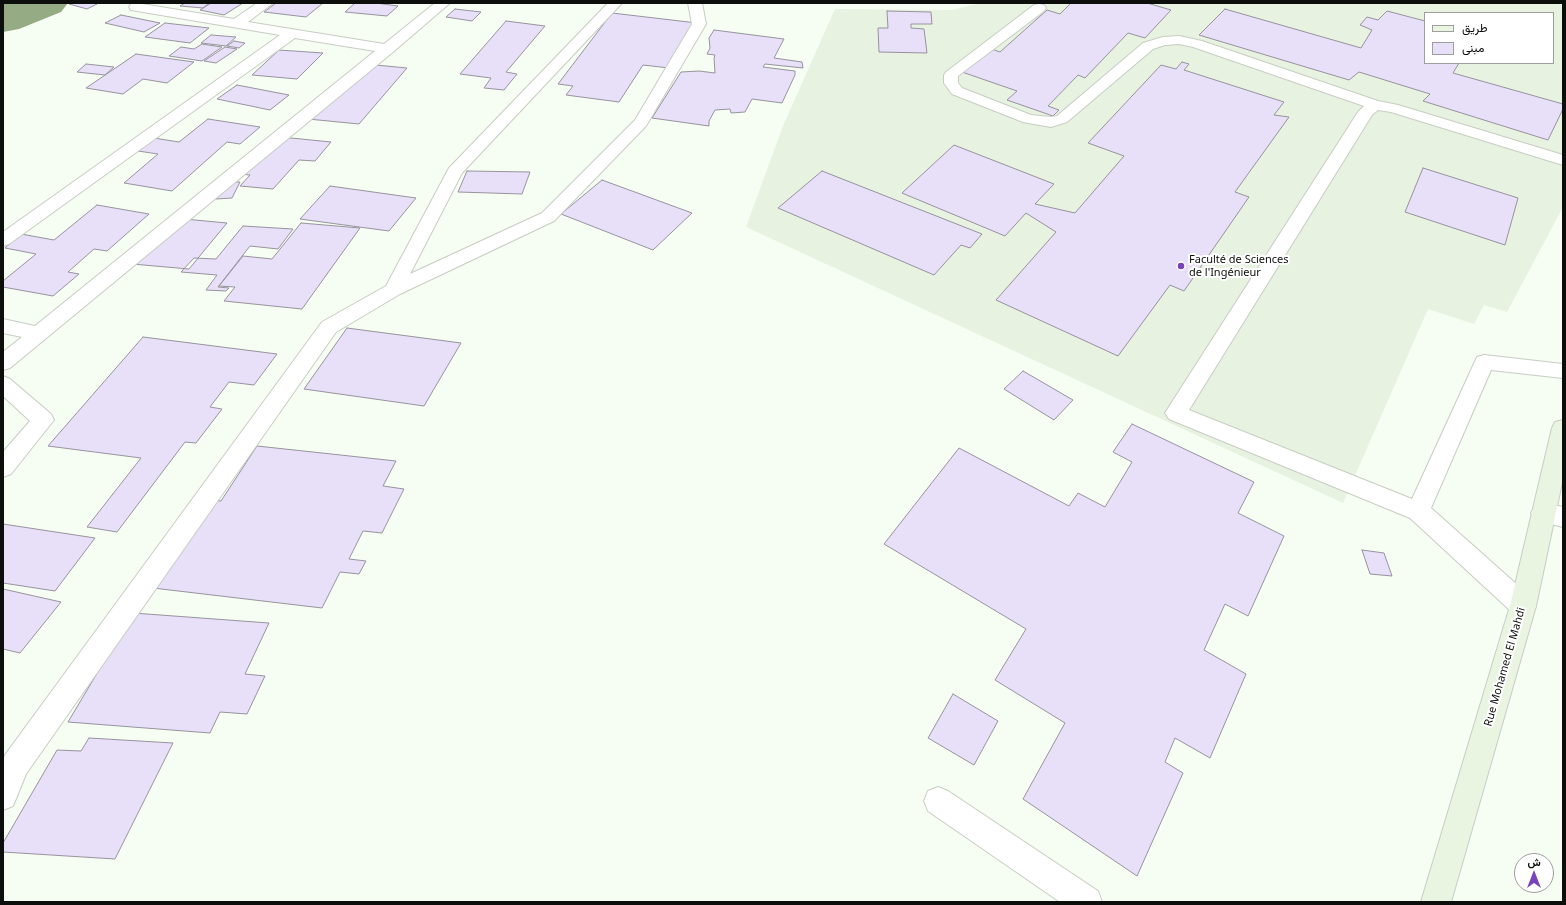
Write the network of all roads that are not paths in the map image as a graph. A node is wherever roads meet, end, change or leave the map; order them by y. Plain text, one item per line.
1 (266, 3) edge
2 (443, 3) edge
3 (615, 3) edge
4 (695, 3) edge
5 (136, 8) dead end
6 (1039, 8) dead end
7 (236, 24) junction
8 (292, 33) junction
9 (388, 49) junction
10 (1376, 105) junction
11 (1563, 160) edge
12 (3, 240) edge
13 (393, 290) junction
14 (3, 326) edge
15 (38, 334) junction
16 (3, 362) edge
17 (1563, 371) edge
18 (3, 384) edge
19 (1563, 428) edge
20 (3, 468) edge
21 (1418, 511) junction
22 (1553, 515) edge
23 (1523, 606) junction
24 (3, 796) edge
25 (938, 801) dead end
26 (1087, 902) edge
27 (1436, 902) edge

1 - 7 street
2 - 9 street
3 - 13 street
4 - 13 street
5 - 7 street
6 - 10 street
7 - 8 street
8 - 9 street
8 - 12 street
9 - 15 street
10 - 11 street
10 - 21 street
13 - 24 street
14 - 15 street
15 - 16 street
17 - 21 street
18 - 20 street
19 - 22 main road, Rue Mohamed El Mahdi
21 - 23 street
22 - 23 main road, Rue Mohamed El Mahdi
23 - 27 main road, Rue Mohamed El Mahdi
25 - 26 street

